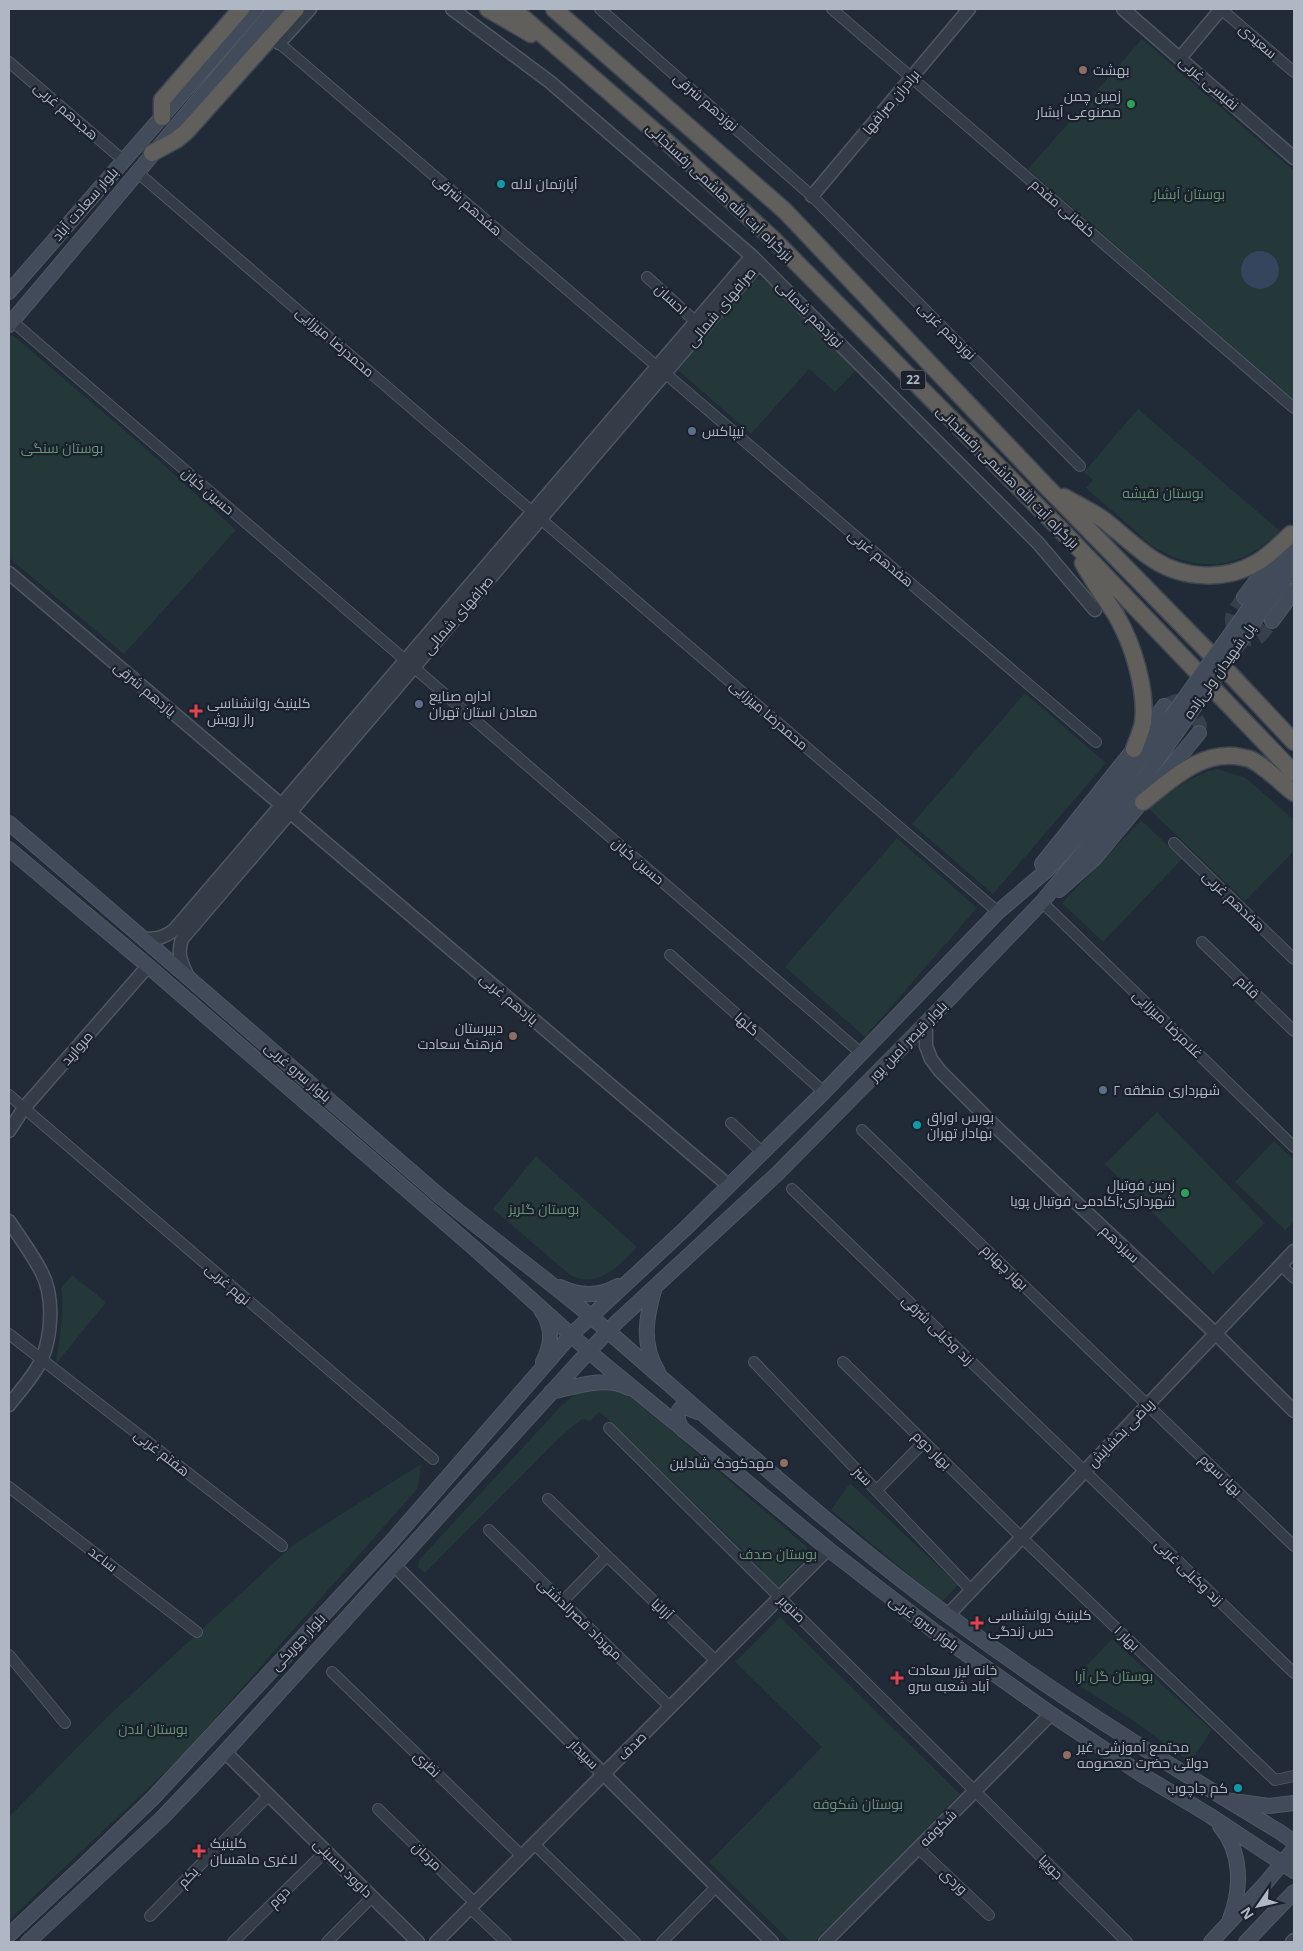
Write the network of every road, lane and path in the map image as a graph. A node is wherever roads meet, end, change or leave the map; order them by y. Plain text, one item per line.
1 (241, 9) edge
2 (256, 9) edge
3 (275, 9) edge
4 (296, 9) edge
5 (310, 9) edge
6 (452, 9) edge
7 (488, 9) edge
8 (513, 9) edge
9 (600, 9) edge
10 (832, 9) edge
11 (969, 9) edge
12 (1123, 9) edge
13 (1221, 9) edge
14 (558, 11) edge
15 (279, 43) joint
16 (566, 55) junction
17 (1180, 58) junction
18 (9, 62) edge
19 (1294, 72) edge
20 (911, 78) junction
21 (162, 117) junction
22 (152, 153) junction
23 (1294, 158) edge
24 (123, 160) junction
25 (137, 172) junction
26 (812, 196) junction
27 (756, 259) junction
28 (647, 277) dead end
29 (9, 292) edge
30 (696, 322) junction
31 (10, 323) edge
32 (661, 370) junction
33 (1294, 408) edge
34 (1080, 466) dead end
35 (1046, 486) junction
36 (537, 515) junction
37 (1068, 537) junction
38 (1293, 537) edge
39 (1294, 566) edge
40 (9, 573) edge
41 (1294, 591) edge
42 (1250, 608) junction
43 (1096, 610) dead end
44 (1272, 621) tunnel mouth
45 (409, 664) junction
46 (1172, 716) junction
47 (1199, 733) dead end
48 (1096, 742) dead end
49 (1294, 742) edge
50 (1134, 749) junction
51 (1294, 773) edge
52 (1294, 793) edge
53 (1143, 802) junction
54 (285, 809) junction
55 (9, 823) edge
56 (1174, 843) dead end
57 (9, 849) edge
58 (1023, 890) junction
59 (1042, 902) junction
60 (998, 912) junction
61 (146, 939) junction
62 (1202, 942) dead end
63 (670, 956) dead end
64 (1294, 960) edge
65 (148, 966) junction
66 (187, 975) junction
67 (926, 1024) junction
68 (1294, 1031) edge
69 (862, 1054) junction
70 (824, 1092) junction
71 (9, 1095) edge
72 (24, 1108) junction
73 (731, 1122) dead end
74 (862, 1130) dead end
75 (9, 1131) edge
76 (1294, 1147) edge
77 (763, 1153) junction
78 (729, 1186) junction
79 (792, 1189) dead end
80 (9, 1222) edge
81 (687, 1227) junction
82 (499, 1244) junction
83 (702, 1244) junction
84 (1294, 1251) edge
85 (486, 1259) junction
86 (1281, 1265) junction
87 (634, 1277) junction
88 (1294, 1278) edge
89 (546, 1280) junction
90 (655, 1287) junction
91 (533, 1299) junction
92 (590, 1316) junction
93 (608, 1332) junction
94 (9, 1334) edge
95 (1216, 1334) junction
96 (572, 1335) junction
97 (589, 1351) junction
98 (42, 1359) junction
99 (754, 1362) dead end
100 (843, 1362) dead end
101 (536, 1376) junction
102 (662, 1379) junction
103 (552, 1392) junction
104 (642, 1395) junction
105 (9, 1405) edge
106 (1148, 1405) junction
107 (1294, 1411) edge
108 (701, 1413) junction
109 (609, 1428) dead end
110 (685, 1432) junction
111 (924, 1442) junction
112 (433, 1459) dead end
113 (1084, 1471) junction
114 (9, 1487) edge
115 (876, 1490) junction
116 (548, 1499) dead end
117 (489, 1530) dead end
118 (1021, 1537) junction
119 (282, 1546) dead end
120 (1294, 1546) edge
121 (828, 1549) junction
122 (607, 1556) junction
123 (395, 1566) junction
124 (971, 1590) junction
125 (780, 1597) junction
126 (562, 1602) junction
127 (948, 1615) junction
128 (197, 1632) dead end
129 (9, 1655) edge
130 (716, 1661) junction
131 (332, 1672) dead end
132 (1294, 1673) edge
133 (670, 1707) junction
134 (1051, 1714) junction
135 (65, 1723) dead end
136 (225, 1752) junction
137 (604, 1774) junction
138 (1294, 1776) edge
139 (975, 1791) junction
140 (269, 1795) junction
141 (154, 1798) junction
142 (1228, 1801) junction
143 (1294, 1803) edge
144 (378, 1808) dead end
145 (1209, 1815) junction
146 (162, 1818) junction
147 (1294, 1842) edge
148 (534, 1844) junction
149 (918, 1848) junction
150 (1294, 1848) edge
151 (326, 1851) junction
152 (522, 1856) junction
153 (1289, 1867) edge
154 (716, 1887) junction
155 (1294, 1892) edge
156 (372, 1897) junction
157 (473, 1905) junction
158 (989, 1915) dead end
159 (150, 1916) dead end
160 (1228, 1924) junction
161 (9, 1935) edge
162 (28, 1942) edge
163 (233, 1942) edge
164 (328, 1942) edge
165 (418, 1942) edge
166 (436, 1942) edge
167 (506, 1942) edge
168 (635, 1942) edge
169 (662, 1942) edge
170 (772, 1942) edge
171 (825, 1942) edge
172 (1127, 1942) edge
173 (1211, 1942) edge
174 (1246, 1942) edge

1 - 21 highway
2 - 21 main road, بلوار سعادت آباد
3 - 22 main road, بلوار سعادت آباد
4 - 22 highway
5 - 15 street
6 - 27 street, نوزدهم شمالی
7 - 16 highway
8 - 16 highway, بزرگراه آیت الله هاشمی رفسنجانی / 22
9 - 26 street, نوزدهم شرقی
10 - 20 street, کنعانی مقدم
11 - 20 street, برادران صرافها
12 - 17 street, نفیسی غربی
13 - 17 street
13 - 19 street, سعیدی
14 - 35 highway, بزرگراه آیت الله هاشمی رفسنجانی / 22
15 - 32 street, هفدهم شرقی
16 - 37 highway, بزرگراه آیت الله هاشمی رفسنجانی / 22
17 - 23 street, نفیسی غربی
18 - 24 street, هجدهم غربی
20 - 26 street, برادران صرافها
20 - 33 street, کنعانی مقدم
21 - 24 main road, بلوار سعادت آباد
22 - 25 main road, بلوار سعادت آباد
24 - 29 main road, بلوار سعادت آباد
25 - 31 main road, بلوار سعادت آباد
25 - 36 street, محمدرضا میرزایی
26 - 34 street, نوزدهم غربی
27 - 30 street, صرافهای شمالی
27 - 32 street, صرافهای شمالی
27 - 43 street, نوزدهم شمالی
28 - 30 street, احسان
30 - 32 street, صرافهای شمالی
31 - 45 street, حسین کیان
32 - 36 street, صرافهای شمالی
32 - 48 street, هفدهم غربی
35 - 38 highway
35 - 49 highway, بزرگراه آیت الله هاشمی رفسنجانی / 22
36 - 45 street, صرافهای شمالی
36 - 60 street, محمدرضا میرزایی
37 - 50 highway
37 - 51 highway, بزرگراه آیت الله هاشمی رفسنجانی / 22
38 - 42 main road
39 - 42 main road
40 - 54 street, یازدهم شرقی
41 - 44 main road
42 - 46 main road, پل شهیدان ولی‌زاده, bridge
45 - 54 street, صرافهای شمالی
45 - 69 street, حسین کیان
46 - 50 main road
46 - 58 main road, بلوار قیصر امین پور
46 - 59 main road, بلوار قیصر امین پور
47 - 53 main road
50 - 58 main road
52 - 53 highway
53 - 59 main road
54 - 61 street, صرافهای شمالی
54 - 66 street, صرافهای شمالی
54 - 78 street, یازدهم غربی
55 - 61 main road, بلوار سرو غربی
56 - 64 street, هفدهم غربی
57 - 65 main road, بلوار سرو غربی
58 - 60 main road, بلوار قیصر امین پور
59 - 67 main road, بلوار قیصر امین پور
59 - 76 street, غلامرضا میرزایی
60 - 69 main road, بلوار قیصر امین پور
61 - 66 main road, بلوار سرو غربی
62 - 68 street, قائم
63 - 70 street, گلها
65 - 72 street, مروارید
65 - 85 main road, بلوار سرو غربی
66 - 82 main road, بلوار سرو غربی
67 - 83 main road, بلوار قیصر امین پور
67 - 95 street, سیزدهم
69 - 70 main road, بلوار قیصر امین پور
70 - 77 main road, بلوار قیصر امین پور
71 - 72 street, نهم غربی
72 - 75 street, مروارید
72 - 112 street, نهم غربی
73 - 77 street
74 - 106 street, بهار چهارم
77 - 78 main road, بلوار قیصر امین پور
78 - 81 main road, بلوار قیصر امین پور
79 - 113 street, زند وکیلی شرقی
80 - 98 street
81 - 83 main road
81 - 87 main road, بلوار قیصر امین پور
82 - 85 main road
82 - 89 main road, بلوار سرو غربی
83 - 90 main road, بلوار قیصر امین پور
84 - 86 street, ریاضی بخشایش
85 - 91 main road, بلوار سرو غربی
86 - 88 street
86 - 95 street, ریاضی بخشایش
87 - 89 main road
87 - 92 main road, بلوار قیصر امین پور
89 - 92 main road, بلوار سرو غربی
90 - 93 main road, بلوار قیصر امین پور
90 - 102 main road
91 - 96 main road, بلوار سرو غربی
91 - 101 main road
92 - 93 main road, بلوار سرو غربی
92 - 96 main road, بلوار قیصر امین پور
93 - 97 main road, بلوار قیصر امین پور
93 - 102 main road, بلوار سرو غربی
94 - 98 street, هفتم غربی
95 - 106 street, ریاضی بخشایش
95 - 107 street, سیزدهم
96 - 97 main road, بلوار سرو غربی
96 - 101 main road, بلوار جوریکی
97 - 103 main road, بلوار جوریکی
97 - 104 main road, بلوار سرو غربی
98 - 105 street
98 - 119 street, هفتم غربی
99 - 115 street, سبز
100 - 111 street, بهار دوم
101 - 141 main road, بلوار جوریکی
102 - 108 main road, بلوار سرو غربی
103 - 104 main road
103 - 123 main road, بلوار جوریکی
104 - 110 main road, بلوار سرو غربی
106 - 113 street, ریاضی بخشایش
106 - 120 street, بهار سوم
108 - 110 main road
108 - 127 main road, بلوار سرو غربی
109 - 125 street, صنوبر
110 - 121 main road, بلوار سرو غربی
111 - 115 street
111 - 118 street, بهار دوم
113 - 118 street, ریاضی بخشایش
113 - 132 street, زند وکیلی غربی
114 - 128 street, ساعد
115 - 124 street, سبز
116 - 122 street, آزالیا
117 - 126 street, مهرداد قصرالدشتی
118 - 124 street, ریاضی بخشایش
118 - 138 street, بهار ۱
121 - 125 street, صدف
121 - 134 main road, بلوار سرو غربی
122 - 126 street
122 - 130 street, آزالیا
123 - 136 main road, بلوار جوریکی
123 - 137 street, سپیدار
124 - 127 street, ریاضی بخشایش
125 - 130 street, صدف
125 - 139 street, صنوبر
126 - 133 street, مهرداد قصرالدشتی
127 - 142 main road, بلوار سرو غربی
129 - 135 street
130 - 133 street, صدف
131 - 152 street, نظری
133 - 137 street, صدف
134 - 139 street, شکوفه
134 - 145 main road, بلوار سرو غربی
136 - 140 street, داوود حسینی
136 - 146 main road, بلوار جوریکی
137 - 148 street, صدف
137 - 154 street, سپیدار
139 - 149 street, شکوفه
139 - 172 street, جویپا
140 - 151 street, داوود حسینی
140 - 159 street, یکم
141 - 146 main road
141 - 161 main road, بلوار جوریکی
142 - 143 main road
142 - 147 main road, بلوار سرو غربی
144 - 157 street, مرجان
145 - 153 main road, بلوار سرو غربی
145 - 160 main road
146 - 162 main road, بلوار جوریکی
148 - 152 street, صدف
148 - 168 street
149 - 158 street, وردی
149 - 171 street, شکوفه
150 - 153 main road
151 - 156 street, داوود حسینی
151 - 163 street, دوم
152 - 157 street, صدف
153 - 160 main road
154 - 169 street
154 - 170 street, سپیدار
155 - 174 main road
156 - 164 street
156 - 165 street, داوود حسینی
157 - 166 street, صدف
157 - 167 street, مرجان
160 - 173 main road

